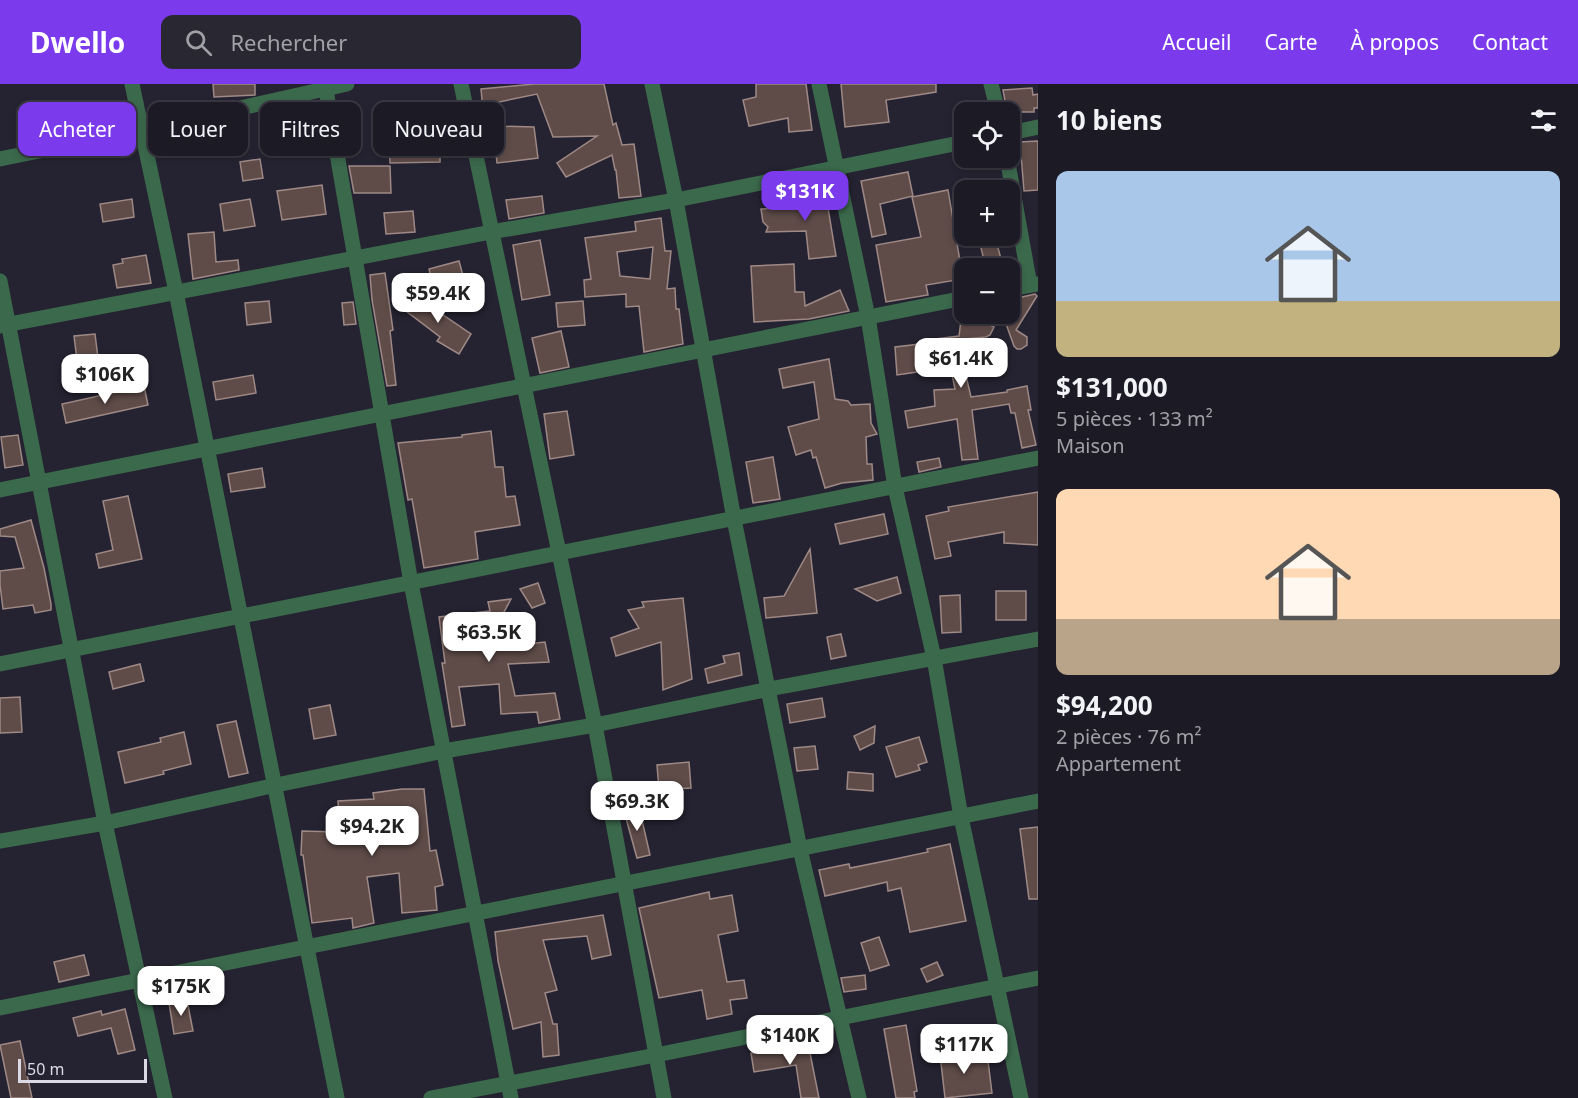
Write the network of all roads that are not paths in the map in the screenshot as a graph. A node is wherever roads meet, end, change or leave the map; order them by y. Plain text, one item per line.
1 (132, 84) edge
2 (347, 84) edge
3 (461, 84) edge
4 (652, 84) edge
5 (819, 84) edge
6 (991, 84) edge
7 (325, 87) edge
8 (996, 102) edge
9 (1038, 127) edge
10 (143, 130) junction
11 (1020, 131) edge
12 (954, 144) edge
13 (0, 159) edge
14 (838, 168) junction
15 (1009, 168) edge
16 (676, 200) junction
17 (491, 232) junction
18 (355, 258) junction
19 (0, 281) edge
20 (1034, 285) edge
21 (176, 292) junction
22 (954, 300) edge
23 (868, 317) junction
24 (4, 326) edge
25 (703, 350) junction
26 (524, 385) junction
27 (381, 413) junction
28 (207, 448) junction
29 (1038, 458) edge
30 (38, 482) junction
31 (895, 487) junction
32 (0, 490) edge
33 (734, 519) junction
34 (558, 554) junction
35 (411, 583) junction
36 (241, 616) junction
37 (1038, 639) edge
38 (73, 650) junction
39 (934, 658) junction
40 (0, 664) edge
41 (769, 688) junction
42 (595, 725) junction
43 (444, 751) junction
44 (276, 785) junction
45 (1038, 801) edge
46 (961, 817) junction
47 (105, 823) junction
48 (0, 841) edge
49 (800, 849) junction
50 (626, 883) junction
51 (475, 914) junction
52 (308, 947) junction
53 (1038, 978) edge
54 (140, 980) junction
55 (997, 987) junction
56 (0, 1008) edge
57 (840, 1018) junction
58 (656, 1055) junction
59 (510, 1091) edge
60 (165, 1098) edge
61 (337, 1098) edge
62 (431, 1098) edge
63 (664, 1098) edge
64 (859, 1098) edge
65 (1021, 1098) edge

1 - 10 street
2 - 7 street
3 - 17 street
4 - 16 street
5 - 14 street
6 - 8 street
7 - 10 street
7 - 18 street
9 - 11 street
10 - 13 street
10 - 21 street
12 - 14 street
14 - 16 street
14 - 23 street
15 - 20 street
16 - 17 street
16 - 25 street
17 - 18 street
17 - 26 street
18 - 21 street
18 - 27 street
19 - 24 street
21 - 24 street
21 - 28 street
22 - 23 street
23 - 25 street
23 - 31 street
24 - 30 street
25 - 26 street
25 - 33 street
26 - 27 street
26 - 34 street
27 - 28 street
27 - 35 street
28 - 30 street
28 - 36 street
29 - 31 street
30 - 32 street
30 - 38 street
31 - 33 street
31 - 39 street
33 - 34 street
33 - 41 street
34 - 35 street
34 - 42 street
35 - 36 street
35 - 43 street
36 - 38 street
36 - 44 street
37 - 39 street
38 - 40 street
38 - 47 street
39 - 41 street
39 - 46 street
41 - 42 street
41 - 49 street
42 - 43 street
42 - 50 street
43 - 44 street
43 - 51 street
44 - 47 street
44 - 52 street
45 - 46 street
46 - 49 street
46 - 55 street
47 - 48 street
47 - 54 street
49 - 50 street
49 - 57 street
50 - 51 street
50 - 58 street
51 - 52 street
51 - 59 street
52 - 54 street
52 - 61 street
53 - 55 street
54 - 56 street
54 - 60 street
55 - 57 street
55 - 65 street
57 - 58 street
57 - 64 street
58 - 59 street
58 - 63 street
59 - 62 street

